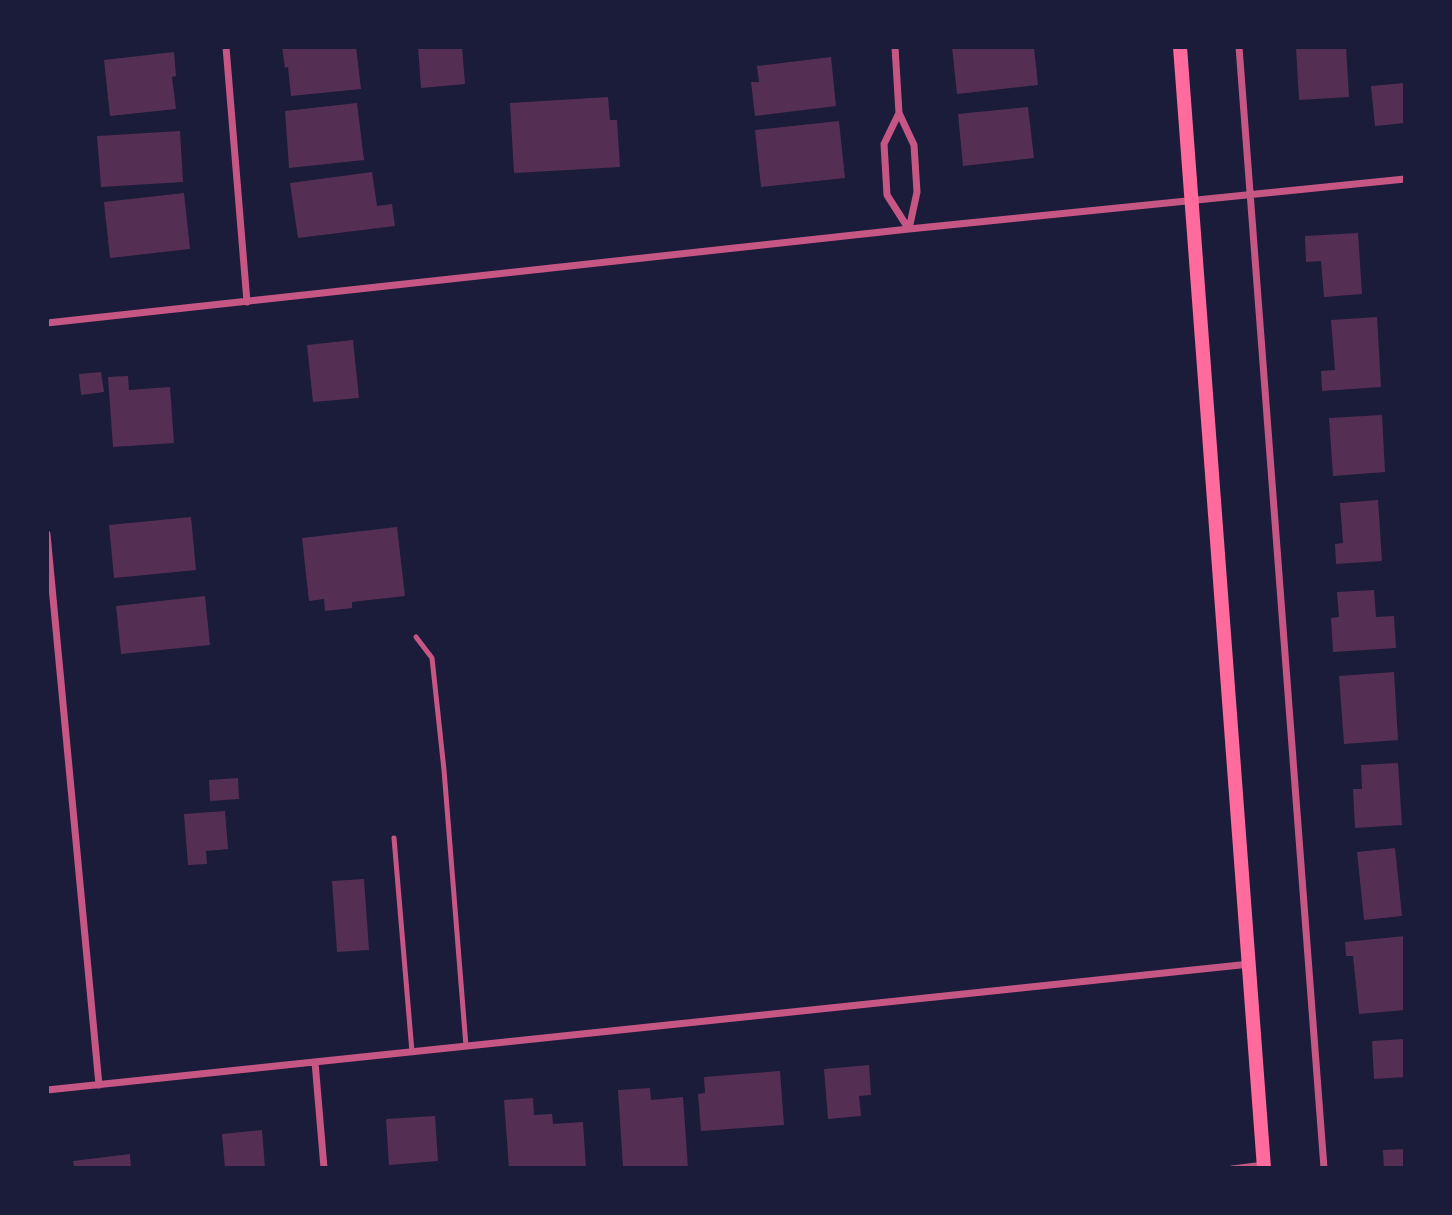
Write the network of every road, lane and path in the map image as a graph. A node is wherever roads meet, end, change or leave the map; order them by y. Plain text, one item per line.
1 (226, 47) edge
2 (895, 47) edge
3 (1180, 47) edge
4 (1239, 47) edge
5 (899, 113) junction
6 (1405, 179) edge
7 (1250, 194) junction
8 (1191, 199) junction
9 (909, 229) junction
10 (247, 302) junction
11 (47, 323) edge
12 (47, 534) edge
13 (416, 637) dead end
14 (394, 838) dead end
15 (1250, 964) junction
16 (466, 1046) junction
17 (412, 1052) junction
18 (315, 1062) junction
19 (100, 1085) junction
20 (47, 1090) edge
21 (1264, 1166) edge
22 (324, 1168) edge
23 (1232, 1168) edge
24 (1324, 1168) edge

1 - 10 street
2 - 5 street
3 - 8 main road
4 - 7 street
5 - 9 street
5 - 9 street
6 - 7 street
7 - 8 street
7 - 24 street
8 - 9 street
8 - 15 main road
9 - 10 street
10 - 11 street
12 - 19 street
13 - 16 lane
14 - 17 lane
15 - 16 street
15 - 21 main road
16 - 17 street
17 - 18 street
18 - 19 street
18 - 22 street
19 - 20 street
21 - 23 lane

